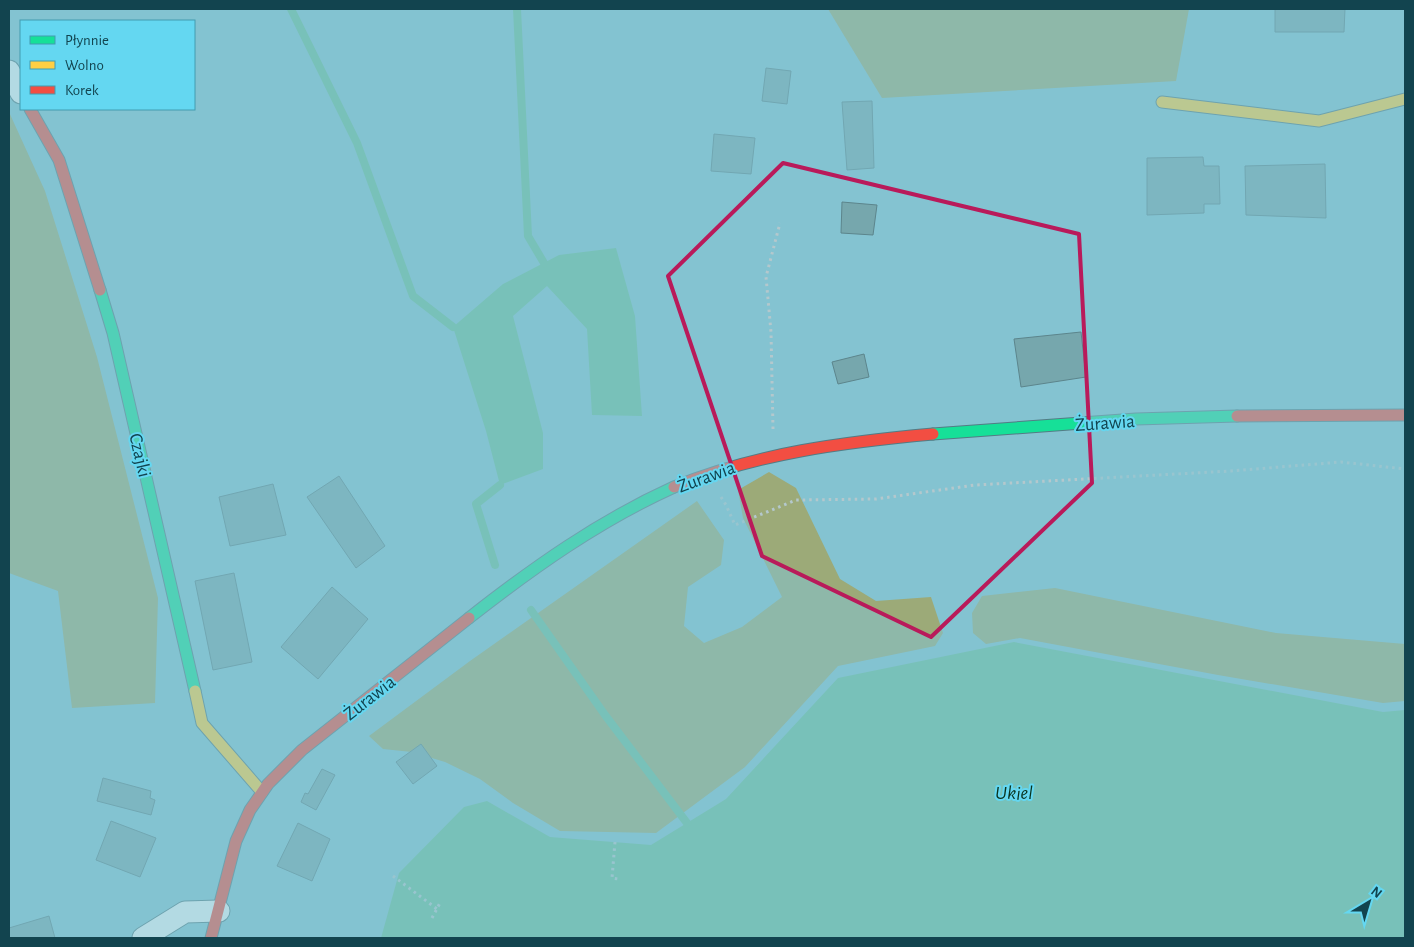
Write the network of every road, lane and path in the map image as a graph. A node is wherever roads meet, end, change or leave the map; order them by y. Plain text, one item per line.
1 (9, 71) edge
2 (20, 91) edge
3 (1405, 99) edge
4 (1162, 102) dead end
5 (31, 110) edge
6 (780, 223) dead end
7 (1405, 415) edge
8 (773, 455) junction
9 (1405, 469) edge
10 (706, 474) junction
11 (262, 792) junction
12 (615, 842) dead end
13 (393, 876) dead end
14 (618, 879) dead end
15 (440, 903) dead end
16 (437, 909) junction
17 (219, 910) junction
18 (432, 918) dead end
19 (143, 938) edge
20 (211, 938) edge

1 - 2 street
3 - 4 street
5 - 11 street, Czajki
6 - 8 path
7 - 8 street, Żurawia
8 - 10 street, Żurawia
9 - 10 path
10 - 11 street, Żurawia
11 - 17 street, Żurawia
12 - 14 path
13 - 16 path
15 - 16 path
16 - 18 path
17 - 19 street
17 - 20 street, Żurawia

